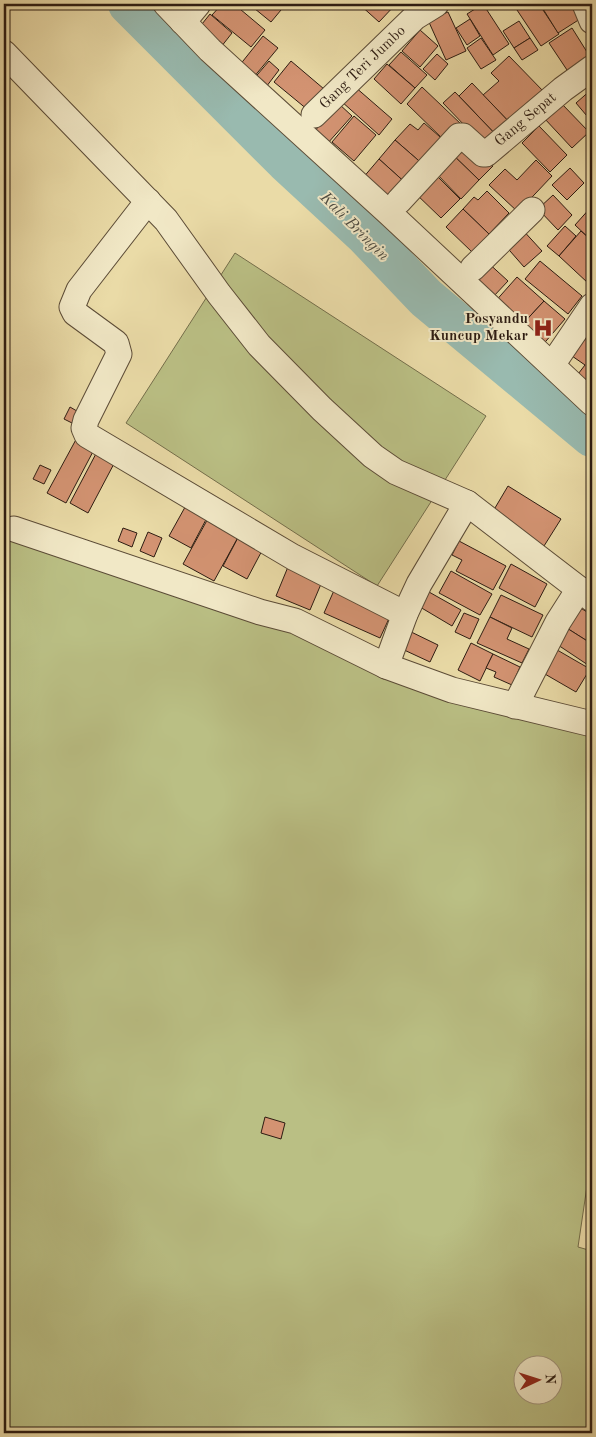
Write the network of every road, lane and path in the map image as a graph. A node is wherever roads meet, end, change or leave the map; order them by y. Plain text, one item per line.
1 (166, 4) edge
2 (436, 4) edge
3 (585, 4) edge
4 (190, 13) edge
5 (592, 21) edge
6 (4, 53) edge
7 (592, 68) edge
8 (314, 116) dead end
9 (148, 200) junction
10 (399, 201) dead end
11 (532, 210) dead end
12 (473, 268) dead end
13 (592, 306) edge
14 (552, 365) junction
15 (592, 403) edge
16 (467, 503) junction
17 (14, 529) dead end
18 (586, 594) edge
19 (405, 614) junction
20 (386, 666) junction
21 (515, 706) junction
22 (592, 724) edge

1 - 4 street
2 - 8 street, Gang Teri Jumbo
3 - 5 street
4 - 14 street
6 - 9 street
7 - 10 street, Gang Sepat
9 - 16 street
9 - 19 street
11 - 12 street
13 - 14 street
14 - 15 street
16 - 18 street
16 - 19 street
17 - 20 street
18 - 21 street
19 - 20 street
20 - 21 street
21 - 22 street

